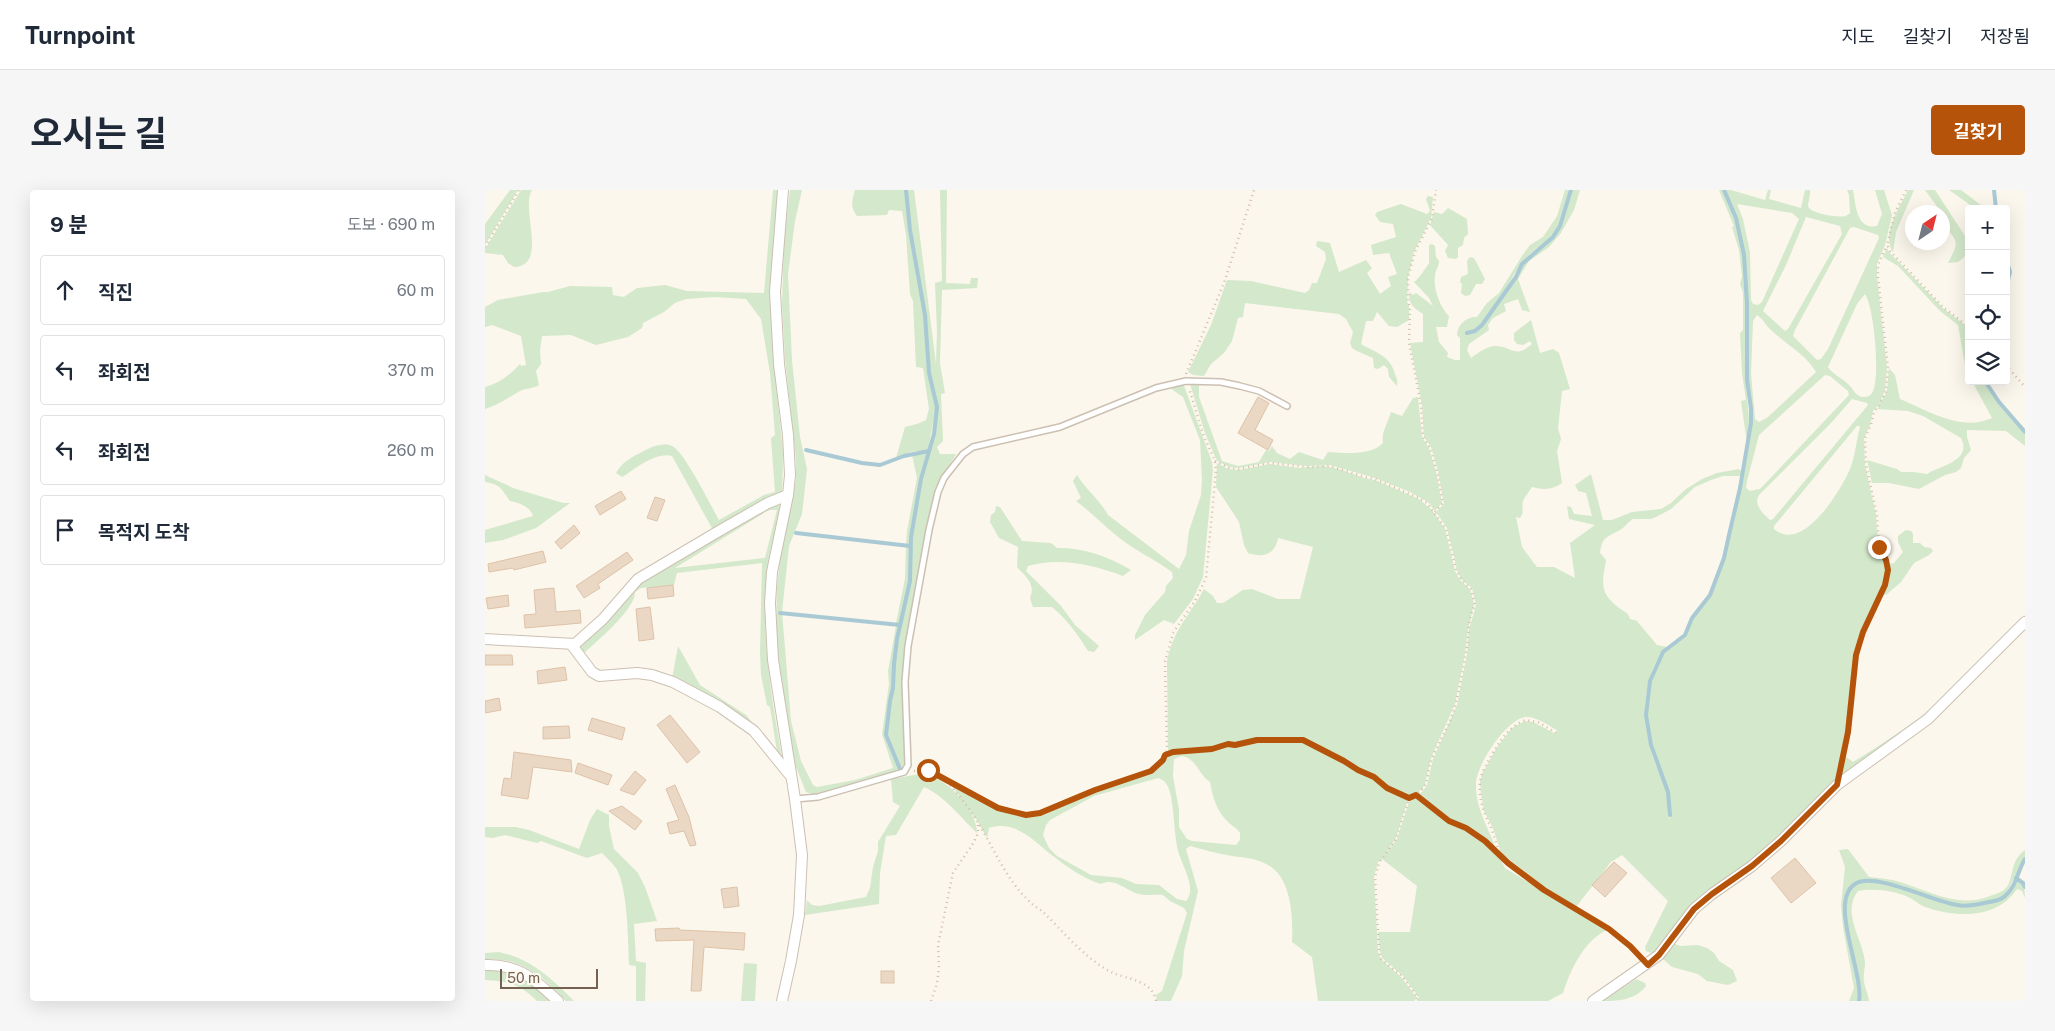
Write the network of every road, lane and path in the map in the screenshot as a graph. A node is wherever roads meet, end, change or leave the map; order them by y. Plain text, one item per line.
1 (519, 190) edge
2 (783, 190) edge
3 (1253, 190) edge
4 (1436, 190) edge
5 (1906, 190) edge
6 (1887, 245) junction
7 (485, 247) edge
8 (1965, 324) edge
9 (2010, 370) edge
10 (1186, 381) junction
11 (2025, 387) edge
12 (1287, 406) dead end
13 (1215, 461) junction
14 (788, 495) junction
15 (1435, 513) junction
16 (2025, 622) edge
17 (485, 639) edge
18 (571, 644) junction
19 (1556, 733) dead end
20 (1165, 755) junction
21 (904, 772) junction
22 (790, 776) junction
23 (941, 776) junction
24 (1837, 785) junction
25 (1416, 795) junction
26 (1409, 798) junction
27 (795, 799) junction
28 (978, 822) junction
29 (1502, 857) junction
30 (485, 965) edge
31 (1648, 965) junction
32 (558, 1001) edge
33 (782, 1001) edge
34 (931, 1001) edge
35 (1157, 1001) edge
36 (1415, 1001) edge
37 (1593, 1001) edge

1 - 7 path
2 - 14 street
3 - 10 path
4 - 15 path
5 - 6 path
6 - 8 path
6 - 24 path
9 - 11 path
10 - 12 lane
10 - 13 path
10 - 21 lane
13 - 15 path
13 - 20 path
14 - 18 street
14 - 22 street
15 - 25 path
16 - 24 street
17 - 18 street
18 - 22 street
19 - 29 path
20 - 23 path
20 - 26 path
21 - 23 path
21 - 27 lane
22 - 27 street
23 - 28 path
24 - 31 street
25 - 26 path
25 - 29 path
26 - 36 path
27 - 33 street
28 - 34 path
28 - 35 path
29 - 31 path
30 - 32 street
31 - 37 street

